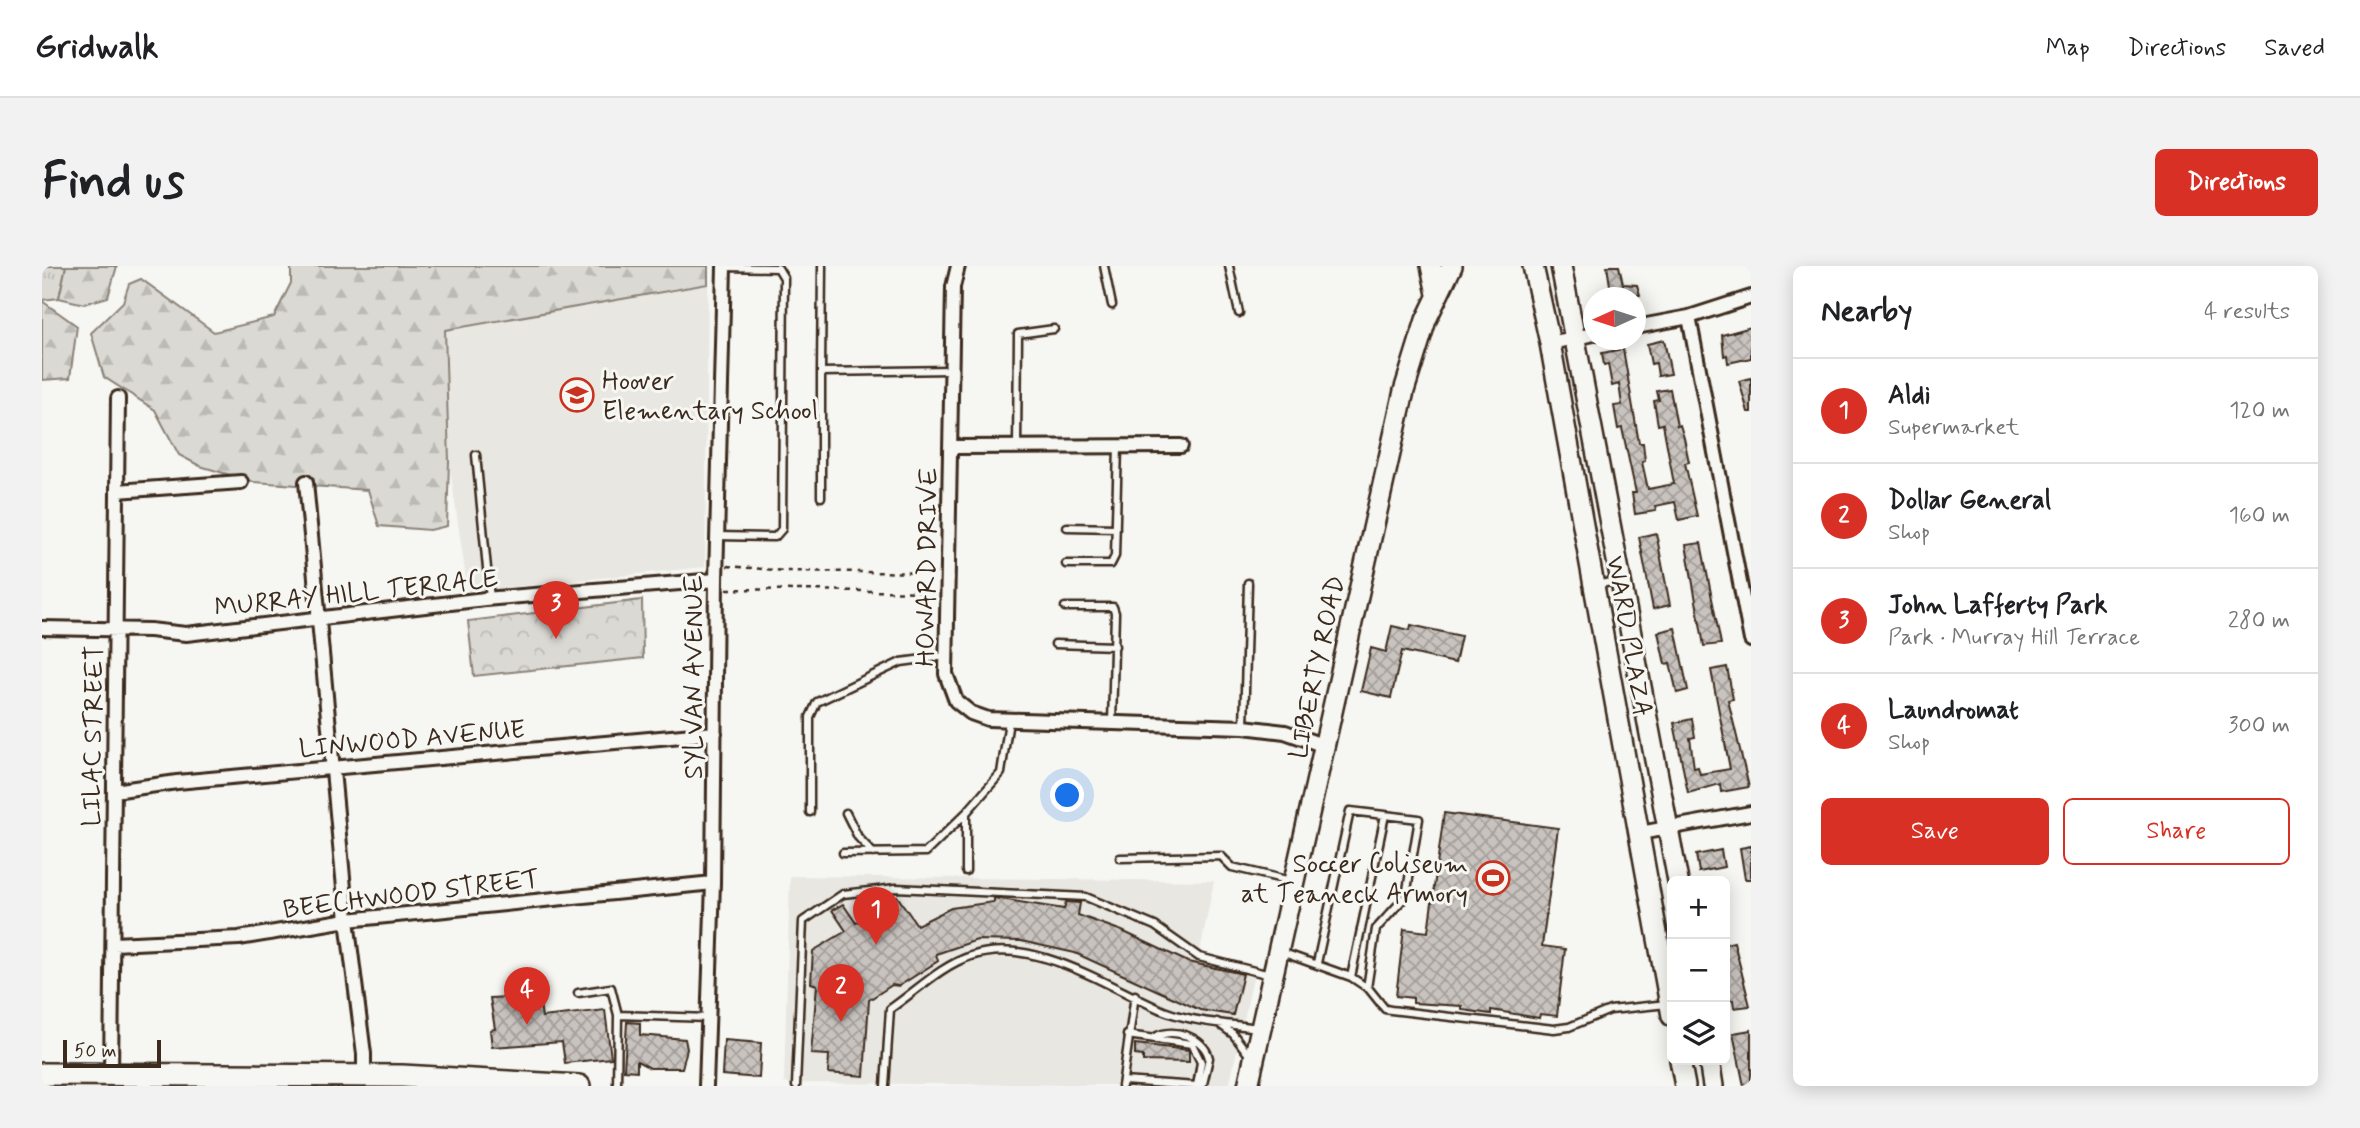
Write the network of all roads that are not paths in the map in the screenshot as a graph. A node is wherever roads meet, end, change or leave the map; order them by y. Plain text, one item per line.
1 (822, 266) edge
2 (958, 266) edge
3 (1104, 266) edge
4 (1230, 266) edge
5 (1431, 266) edge
6 (1452, 266) edge
7 (1533, 266) edge
8 (1561, 266) edge
9 (723, 267) edge
10 (1437, 294) junction
11 (1751, 297) edge
12 (1112, 305) dead end
13 (1239, 313) dead end
14 (1689, 317) junction
15 (1646, 325) edge
16 (1054, 329) dead end
17 (1583, 333) edge
18 (1583, 336) edge
19 (1549, 343) junction
20 (1586, 350) edge
21 (951, 370) junction
22 (821, 372) junction
23 (118, 398) dead end
24 (1118, 446) junction
25 (1181, 446) dead end
26 (950, 447) junction
27 (1017, 447) junction
28 (476, 456) dead end
29 (241, 482) dead end
30 (306, 482) dead end
31 (117, 491) junction
32 (821, 497) dead end
33 (1067, 527) dead end
34 (1116, 528) junction
35 (717, 537) junction
36 (1066, 564) dead end
37 (1621, 580) junction
38 (1248, 583) dead end
39 (716, 584) junction
40 (1594, 585) junction
41 (490, 599) junction
42 (1065, 607) dead end
43 (320, 618) junction
44 (42, 628) edge
45 (116, 629) junction
46 (1751, 640) edge
47 (1055, 644) dead end
48 (1115, 646) junction
49 (946, 656) junction
50 (1009, 721) junction
51 (1112, 723) junction
52 (1244, 727) junction
53 (715, 733) junction
54 (1325, 746) junction
55 (334, 768) junction
56 (114, 792) junction
57 (810, 812) dead end
58 (846, 813) dead end
59 (965, 813) junction
60 (1751, 813) edge
61 (1385, 815) junction
62 (1668, 827) junction
63 (1640, 833) junction
64 (843, 853) dead end
65 (873, 853) junction
66 (1120, 858) dead end
67 (966, 872) dead end
68 (1677, 876) edge
69 (1295, 882) junction
70 (713, 883) junction
71 (347, 920) junction
72 (114, 944) junction
73 (1278, 951) junction
74 (1317, 963) junction
75 (1272, 976) junction
76 (1351, 977) junction
77 (1367, 988) junction
78 (578, 993) dead end
79 (1135, 996) junction
80 (1671, 1002) edge
81 (1667, 1007) edge
82 (618, 1015) junction
83 (709, 1018) junction
84 (1217, 1022) junction
85 (1261, 1029) junction
86 (1128, 1035) junction
87 (1254, 1062) junction
88 (1681, 1065) edge
89 (1710, 1065) edge
90 (42, 1074) edge
91 (111, 1074) junction
92 (350, 1079) edge
93 (156, 1080) edge
94 (200, 1080) edge
95 (266, 1081) edge
96 (402, 1081) edge
97 (499, 1083) edge
98 (1122, 1084) edge
99 (579, 1086) edge
100 (617, 1086) edge
101 (706, 1086) edge
102 (796, 1086) edge
103 (885, 1086) edge
104 (1197, 1086) edge
105 (1248, 1086) edge
106 (1685, 1086) edge
107 (1713, 1086) edge

1 - 22 lane
2 - 21 street, HOWARD DRIVE
3 - 12 lane
4 - 13 lane
5 - 10 street
6 - 10 street, LIBERTY ROAD
7 - 19 street, WARD PLAZA
8 - 17 street, WARD PLAZA
9 - 35 street, SYLVAN AVENUE
9 - 35 lane
10 - 54 street, LIBERTY ROAD
11 - 14 street
14 - 15 street
14 - 46 street
16 - 27 lane
18 - 19 street
19 - 40 street, WARD PLAZA
20 - 37 street, WARD PLAZA
21 - 22 lane
21 - 26 street, HOWARD DRIVE
22 - 32 lane
23 - 31 street, LILAC STREET
24 - 25 street
24 - 27 street
24 - 34 lane
26 - 27 street
26 - 49 street, HOWARD DRIVE
28 - 41 lane
29 - 31 street
30 - 43 street
31 - 45 street, LILAC STREET
33 - 34 lane
34 - 36 lane
35 - 39 street, SYLVAN AVENUE
37 - 40 lane
37 - 62 street, WARD PLAZA
38 - 52 lane
39 - 41 street, MURRAY HILL TERRACE
39 - 53 street, SYLVAN AVENUE
40 - 63 street, WARD PLAZA
41 - 43 street, MURRAY HILL TERRACE
42 - 48 lane
43 - 45 street, MURRAY HILL TERRACE
43 - 55 street
44 - 45 street, MURRAY HILL TERRACE
45 - 56 street, LILAC STREET
47 - 48 lane
48 - 51 lane
49 - 50 street, HOWARD DRIVE
49 - 57 lane
50 - 51 street, HOWARD DRIVE
50 - 59 lane
51 - 52 street, HOWARD DRIVE
52 - 54 street, HOWARD DRIVE
53 - 55 street, LINWOOD AVENUE
53 - 70 street, SYLVAN AVENUE
54 - 69 street, LIBERTY ROAD
55 - 56 street, LINWOOD AVENUE
55 - 71 street
56 - 72 street, LILAC STREET
58 - 65 lane
59 - 65 lane
59 - 67 lane
60 - 62 street
61 - 74 lane
61 - 76 lane
61 - 77 lane
62 - 63 street
62 - 68 street, WARD PLAZA
63 - 80 street, WARD PLAZA
64 - 65 lane
66 - 69 lane
69 - 73 street, LIBERTY ROAD
70 - 71 street, BEECHWOOD STREET
70 - 83 street, SYLVAN AVENUE
71 - 72 street, BEECHWOOD STREET
71 - 92 street
72 - 91 street, LILAC STREET
73 - 74 lane
73 - 75 street, LIBERTY ROAD
74 - 76 lane
75 - 85 street, LIBERTY ROAD
75 - 102 lane
76 - 77 lane
77 - 81 lane
78 - 82 lane
79 - 84 lane
79 - 86 lane
79 - 103 lane
82 - 83 lane
82 - 100 lane
83 - 101 street, SYLVAN AVENUE
84 - 85 lane
84 - 87 lane
85 - 87 street, LIBERTY ROAD
86 - 98 lane
86 - 104 lane
87 - 105 street, LIBERTY ROAD
88 - 106 street
89 - 107 street
90 - 91 main road
91 - 93 main road
92 - 95 main road
92 - 96 main road
93 - 94 main road
94 - 95 main road
96 - 97 main road
97 - 99 main road
98 - 104 lane

